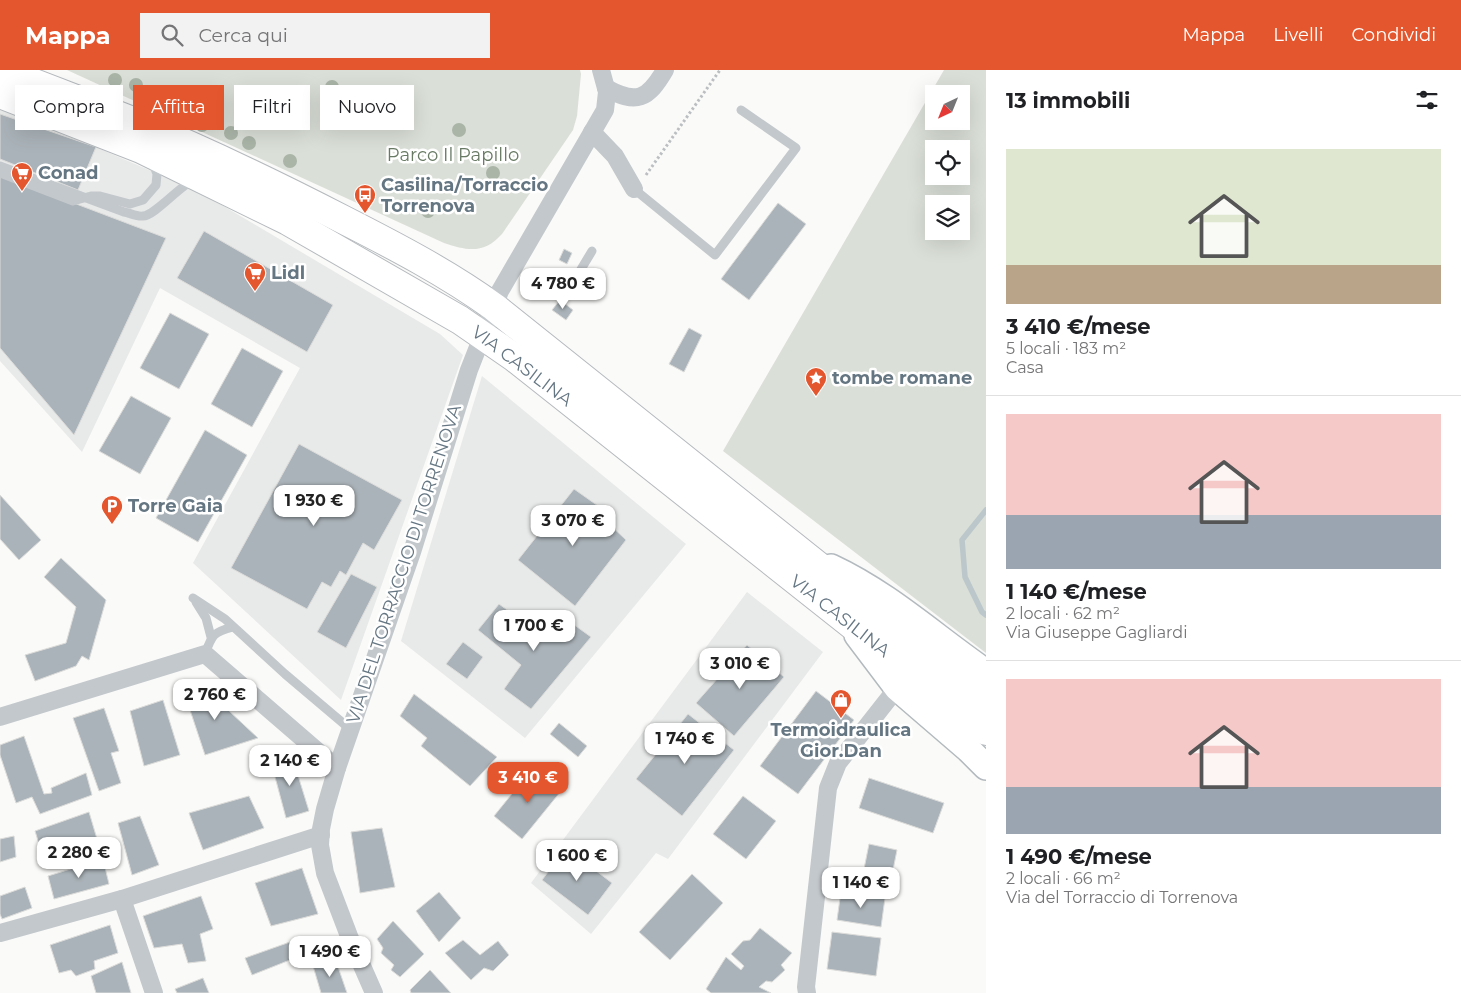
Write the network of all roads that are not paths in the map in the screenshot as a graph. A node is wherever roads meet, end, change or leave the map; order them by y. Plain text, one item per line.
1 (1, 70) edge
2 (602, 70) edge
3 (665, 70) edge
4 (606, 88) junction
5 (0, 94) edge
6 (741, 110) dead end
7 (592, 132) junction
8 (150, 153) junction
9 (0, 166) edge
10 (0, 173) edge
11 (198, 177) junction
12 (634, 189) joint
13 (86, 198) junction
14 (592, 251) dead end
15 (574, 281) dead end
16 (494, 307) junction
17 (483, 335) junction
18 (802, 554) junction
19 (845, 619) junction
20 (234, 627) junction
21 (211, 637) junction
22 (205, 654) junction
23 (986, 672) edge
24 (897, 688) junction
25 (986, 700) edge
26 (0, 717) edge
27 (350, 729) junction
28 (982, 753) edge
29 (337, 768) junction
30 (321, 835) junction
31 (122, 899) junction
32 (0, 933) edge
33 (154, 993) edge
34 (374, 993) edge
35 (807, 993) edge

1 - 16 main road, VIA CASILINA
2 - 4 street, VIA DEL TORRACCIO DI TORRENOVA
3 - 4 street
4 - 7 street, VIA DEL TORRACCIO DI TORRENOVA
5 - 8 main road, VIA CASILINA
6 - 12 lane
7 - 12 street
7 - 16 street, VIA DEL TORRACCIO DI TORRENOVA
8 - 11 main road, VIA CASILINA
8 - 13 lane
9 - 13 lane
10 - 13 lane
11 - 13 lane
11 - 17 main road, VIA CASILINA
14 - 15 lane
16 - 17 street, VIA DEL TORRACCIO DI TORRENOVA
16 - 18 main road, VIA CASILINA
17 - 19 main road, VIA CASILINA
17 - 27 street, VIA DEL TORRACCIO DI TORRENOVA
18 - 23 main road
18 - 25 main road, VIA CASILINA
19 - 24 main road
19 - 28 main road, VIA CASILINA
20 - 21 lane
20 - 21 lane
20 - 27 lane
21 - 22 lane
22 - 26 street
22 - 29 street
24 - 28 main road
24 - 35 street
27 - 29 street, VIA DEL TORRACCIO DI TORRENOVA
29 - 30 street, VIA DEL TORRACCIO DI TORRENOVA
30 - 31 street
30 - 34 street, VIA DEL TORRACCIO DI TORRENOVA
31 - 32 street
31 - 33 street

